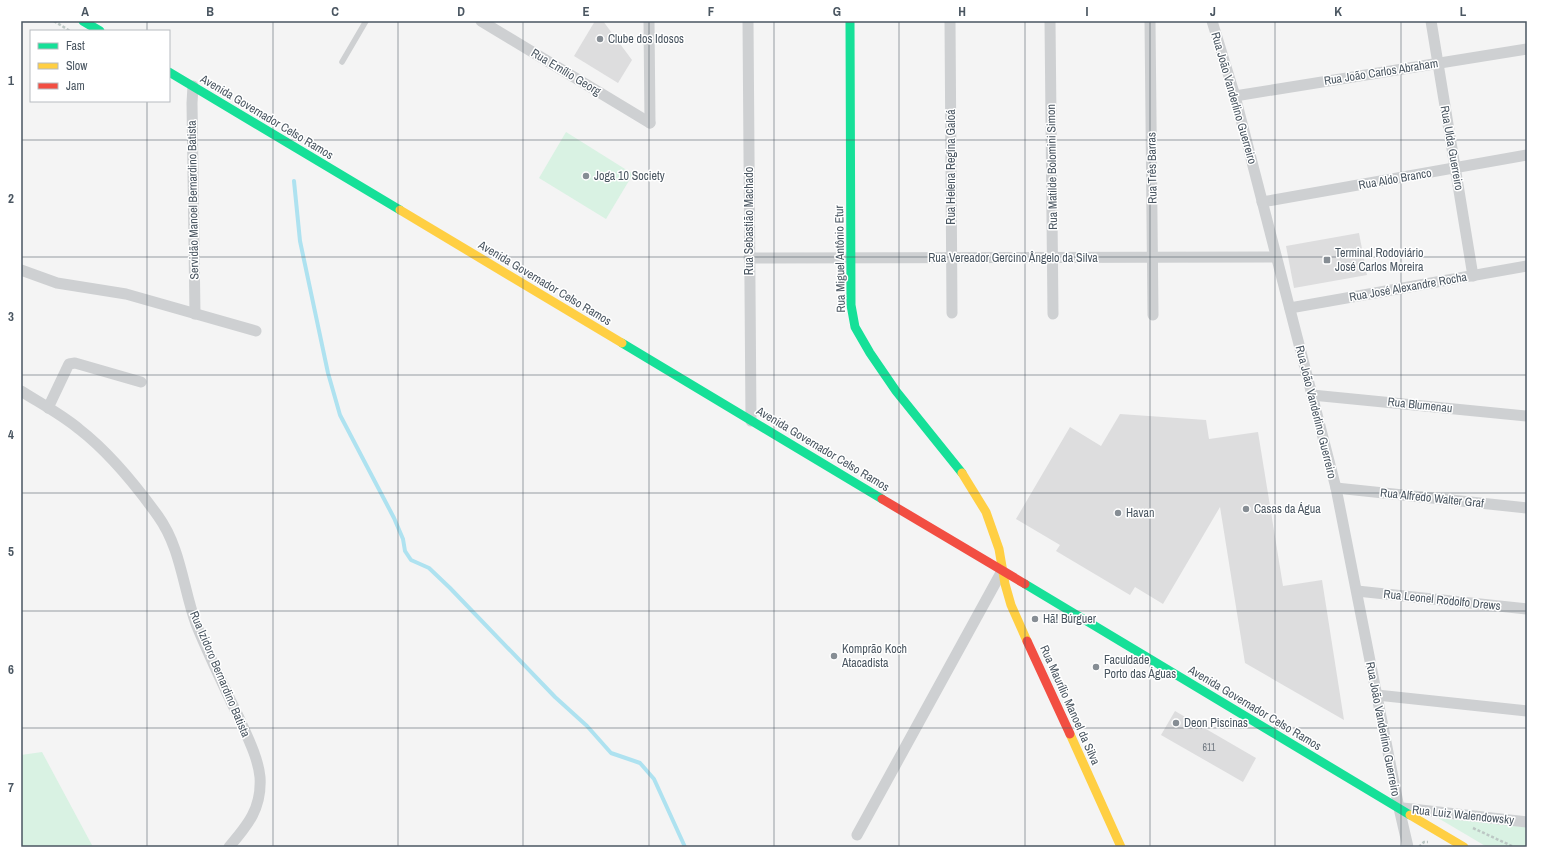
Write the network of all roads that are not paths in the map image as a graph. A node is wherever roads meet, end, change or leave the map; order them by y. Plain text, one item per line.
1 (83, 21) edge
2 (366, 21) edge
3 (481, 21) edge
4 (649, 21) edge
5 (748, 21) edge
6 (850, 21) edge
7 (950, 21) edge
8 (1050, 21) edge
9 (1150, 21) edge
10 (1212, 21) edge
11 (1430, 21) edge
12 (98, 30) edge
13 (1527, 49) edge
14 (342, 62) dead end
15 (1438, 63) junction
16 (170, 73) edge
17 (193, 86) junction
18 (1235, 96) junction
19 (1527, 155) edge
20 (1455, 168) junction
21 (1262, 202) junction
22 (1053, 257) junction
23 (1153, 257) junction
24 (1276, 257) junction
25 (749, 258) junction
26 (851, 258) junction
27 (951, 258) junction
28 (1527, 266) edge
29 (21, 270) edge
30 (1473, 276) junction
31 (1290, 308) junction
32 (952, 312) dead end
33 (195, 314) junction
34 (1054, 314) dead end
35 (1153, 315) dead end
36 (256, 331) dead end
37 (141, 382) dead end
38 (21, 391) edge
39 (1312, 395) junction
40 (48, 408) junction
41 (1527, 416) edge
42 (751, 421) junction
43 (1336, 488) junction
44 (1527, 508) edge
45 (1002, 571) junction
46 (1356, 591) junction
47 (1527, 609) edge
48 (1377, 695) junction
49 (1527, 711) edge
50 (1399, 808) junction
51 (1527, 822) edge
52 (857, 835) dead end
53 (229, 847) edge
54 (1121, 847) edge
55 (1408, 847) edge
56 (1464, 847) edge

1 - 12 main road
2 - 14 lane
3 - 4 street, Rua Emílio Georg
5 - 25 street, Rua Sebastião Machado
6 - 26 main road, Rua Miguel Antônio Etur
7 - 27 street, Rua Helena Regina Galoá
8 - 22 street, Rua Matilde Bolomini Simon
9 - 23 street, Rua Três Barras
10 - 18 street, Rua João Vanderlino Guerreiro
11 - 15 street, Rua Ulda Guerreiro
13 - 15 street, Rua João Carlos Abraham
15 - 18 street, Rua João Carlos Abraham
15 - 20 street, Rua Ulda Guerreiro
16 - 17 main road, Avenida Governador Celso Ramos
17 - 33 street, Servidão Manoel Bernardino Batista
17 - 42 main road, Avenida Governador Celso Ramos
18 - 21 street, Rua João Vanderlino Guerreiro
19 - 20 street, Rua Aldo Branco
20 - 21 street, Rua Aldo Branco
20 - 30 street, Rua Ulda Guerreiro
21 - 24 street, Rua João Vanderlino Guerreiro
22 - 23 street, Rua Vereador Gercino Ângelo da Silva
22 - 27 street, Rua Vereador Gercino Ângelo da Silva
22 - 34 street, Rua Matilde Bolomini Simon
23 - 24 street, Rua Vereador Gercino Ângelo da Silva
23 - 35 street, Rua Três Barras
24 - 31 street, Rua João Vanderlino Guerreiro
25 - 26 street, Rua Vereador Gercino Ângelo da Silva
25 - 42 street, Rua Sebastião Machado
26 - 27 street, Rua Vereador Gercino Ângelo da Silva
26 - 45 main road, Rua Miguel Antônio Etur
27 - 32 street, Rua Helena Regina Galoá
28 - 30 street, Rua José Alexandre Rocha
29 - 33 street
30 - 31 street, Rua José Alexandre Rocha
31 - 39 street, Rua João Vanderlino Guerreiro
33 - 36 street
37 - 40 street
38 - 40 street, Rua Izidoro Bernardino Batista
39 - 41 street, Rua Blumenau
39 - 43 street, Rua João Vanderlino Guerreiro
40 - 53 street, Rua Izidoro Bernardino Batista
42 - 45 main road, Avenida Governador Celso Ramos
43 - 44 street, Rua Alfredo Walter Graf
43 - 46 street, Rua João Vanderlino Guerreiro
45 - 50 main road, Avenida Governador Celso Ramos
45 - 52 street
45 - 54 main road, Rua Maurílio Manoel da Silva
46 - 47 street, Rua Leonel Rodolfo Drews
46 - 48 street, Rua João Vanderlino Guerreiro
48 - 49 street
48 - 50 street, Rua João Vanderlino Guerreiro
50 - 51 street, Rua Luiz Walendowsky
50 - 55 street, Rua João Vanderlino Guerreiro
50 - 56 main road, Avenida Governador Celso Ramos

